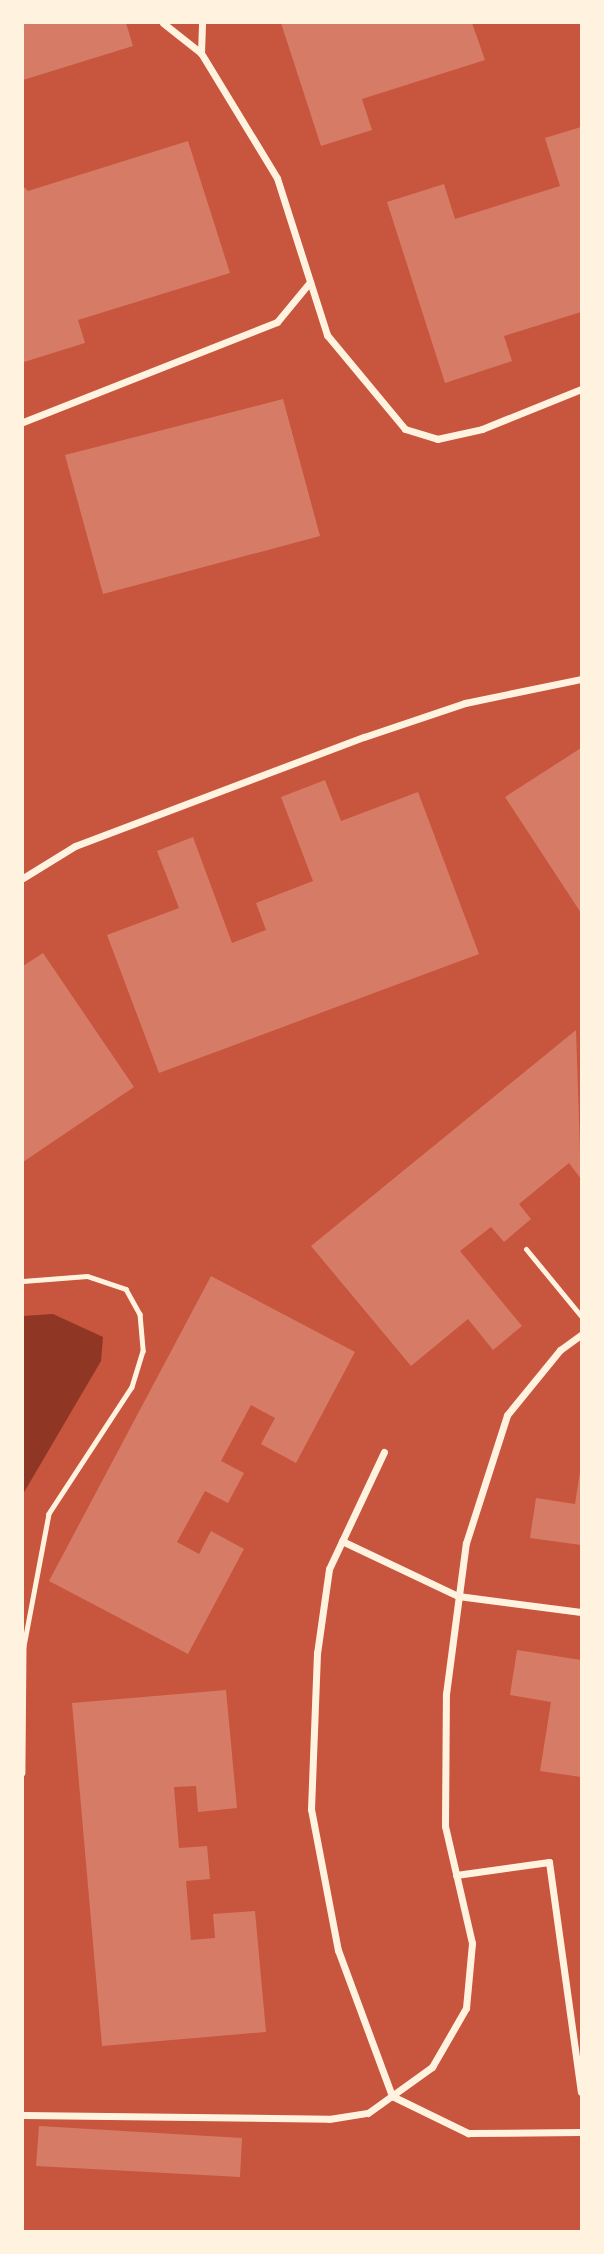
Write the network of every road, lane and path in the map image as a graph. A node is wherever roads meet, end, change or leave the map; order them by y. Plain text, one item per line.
1 (163, 23) edge
2 (202, 23) edge
3 (201, 52) junction
4 (310, 282) junction
5 (581, 389) edge
6 (23, 422) edge
7 (581, 679) edge
8 (23, 878) edge
9 (526, 1249) dead end
10 (23, 1281) edge
11 (581, 1316) edge
12 (581, 1335) edge
13 (384, 1451) dead end
14 (342, 1541) junction
15 (458, 1597) junction
16 (581, 1612) edge
17 (23, 1773) edge
18 (456, 1875) junction
19 (581, 2092) edge
20 (392, 2096) junction
21 (23, 2115) edge
22 (581, 2132) edge

1 - 3 street
2 - 3 street
3 - 4 street
4 - 5 street
4 - 6 street
7 - 8 street
9 - 11 lane
10 - 17 path
12 - 15 street
13 - 14 street
14 - 15 street
14 - 20 street
15 - 16 street
15 - 18 street
18 - 19 street
18 - 20 street
20 - 21 street
20 - 22 street

